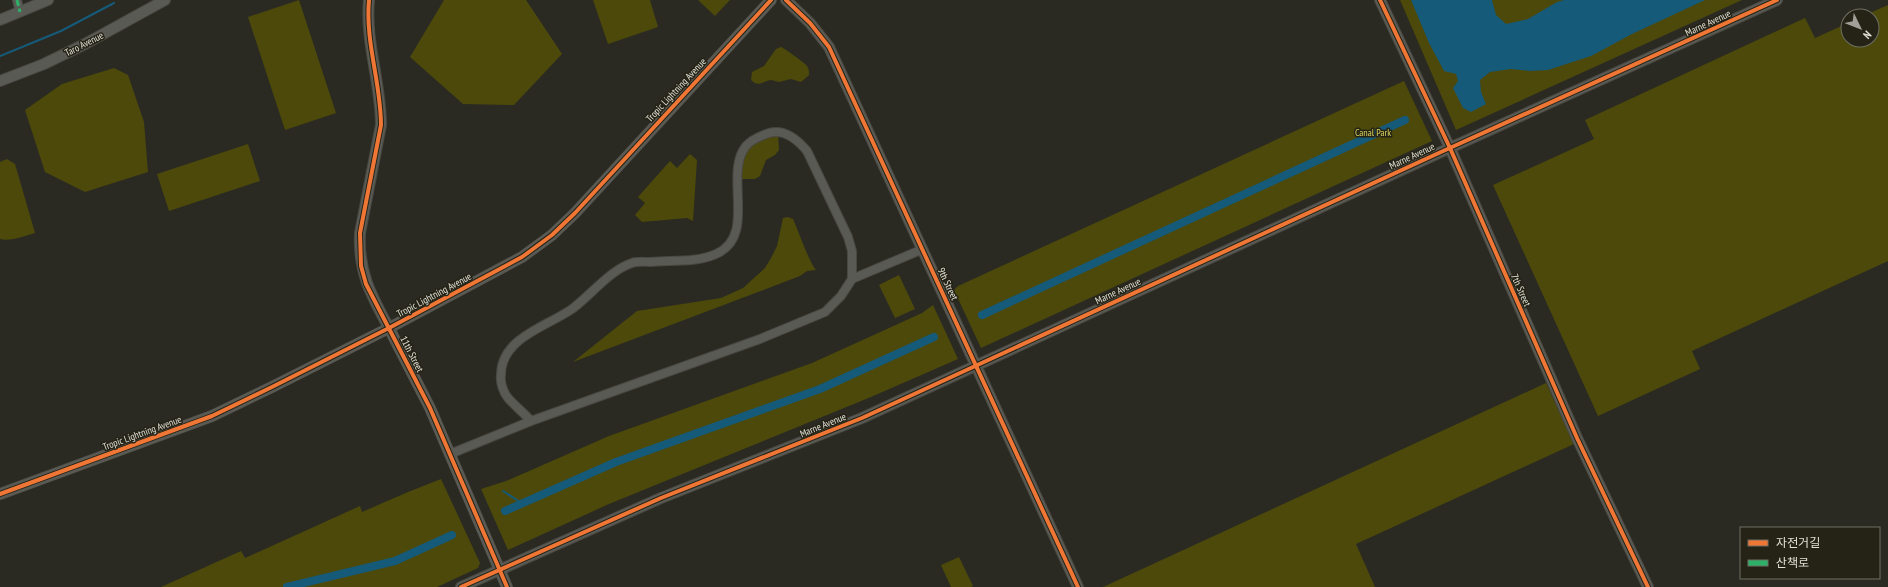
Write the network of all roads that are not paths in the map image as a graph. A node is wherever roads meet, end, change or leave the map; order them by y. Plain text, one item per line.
1 (17, 0) edge
2 (48, 0) edge
3 (165, 0) edge
4 (369, 0) edge
5 (771, 0) edge
6 (786, 0) edge
7 (1380, 0) edge
8 (1777, 0) edge
9 (20, 12) junction
10 (0, 20) edge
11 (0, 81) edge
12 (1450, 148) junction
13 (923, 249) junction
14 (852, 279) junction
15 (389, 328) junction
16 (976, 365) junction
17 (531, 421) junction
18 (450, 454) junction
19 (0, 494) edge
20 (499, 569) junction
21 (461, 587) edge
22 (507, 587) edge
23 (1078, 587) edge
24 (1648, 587) edge

1 - 9 street
2 - 9 street
3 - 11 street, Taro Avenue
4 - 15 street, 11th Street
5 - 15 main road, Tropic Lightning Avenue
6 - 13 street, 9th Street
7 - 12 street, 7th Street
8 - 12 street, Marne Avenue
9 - 10 street
12 - 16 street, Marne Avenue
12 - 24 street, 7th Street
13 - 14 street
13 - 16 street, 9th Street
14 - 17 street
14 - 17 street
15 - 18 main road, 11th Street
15 - 19 main road, Tropic Lightning Avenue
16 - 20 street, Marne Avenue
16 - 23 street, 9th Street
17 - 18 street
18 - 20 main road, 11th Street
20 - 21 street, Marne Avenue
20 - 22 main road, 11th Street

